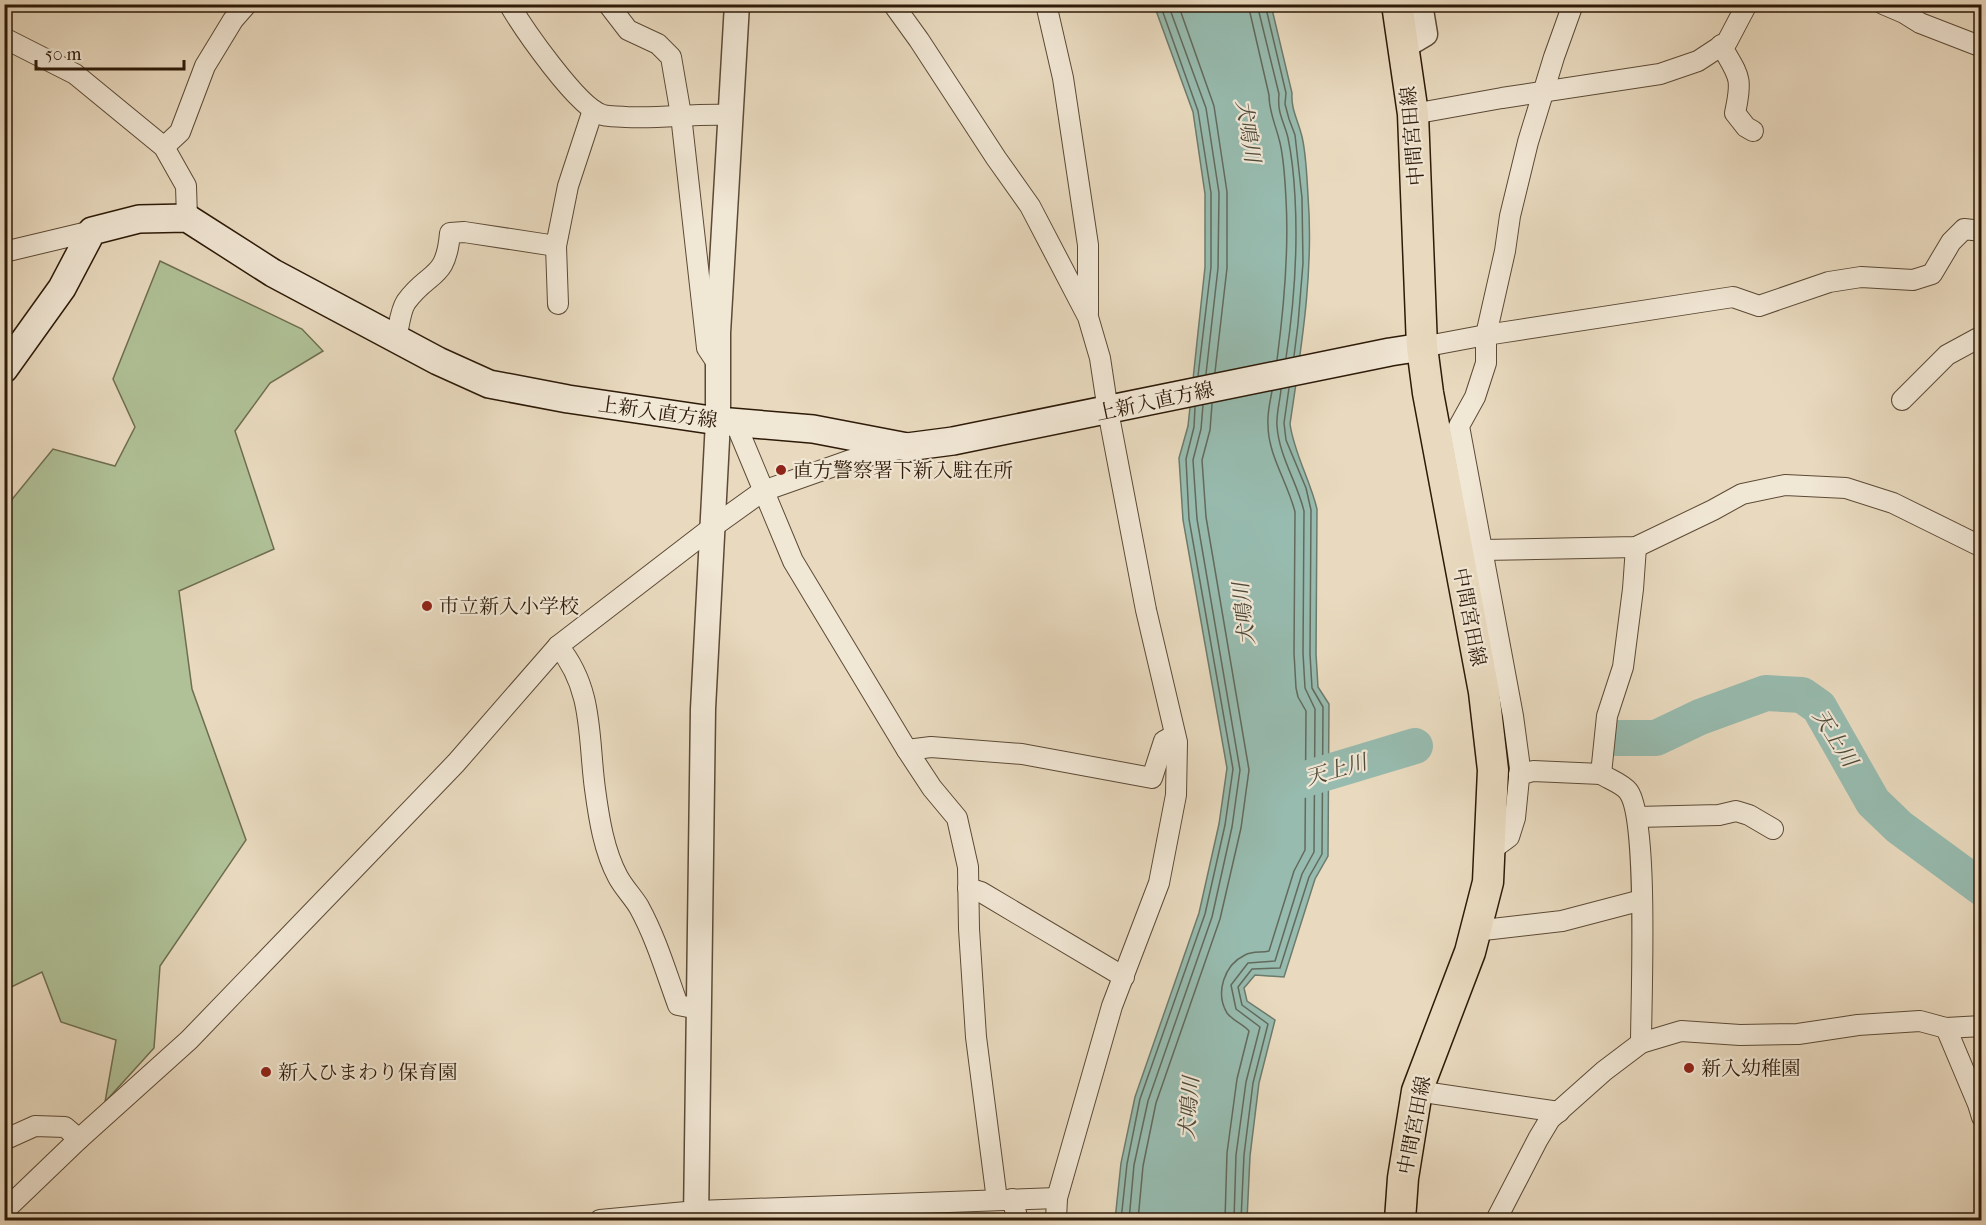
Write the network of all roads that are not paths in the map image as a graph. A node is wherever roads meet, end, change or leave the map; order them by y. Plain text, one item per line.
1 (247, 4) edge
2 (508, 4) edge
3 (608, 4) edge
4 (736, 4) edge
5 (893, 4) edge
6 (1046, 4) edge
7 (1397, 4) edge
8 (1420, 4) edge
9 (1573, 4) edge
10 (1747, 4) edge
11 (1883, 4) edge
12 (1907, 9) edge
13 (4, 38) edge
14 (1721, 45) junction
15 (1403, 46) junction
16 (1982, 47) edge
17 (1544, 91) junction
18 (593, 110) junction
19 (1413, 114) junction
20 (681, 115) junction
21 (731, 115) junction
22 (1753, 132) dead end
23 (164, 147) junction
24 (187, 218) junction
25 (92, 231) junction
26 (1982, 231) edge
27 (556, 246) junction
28 (4, 252) edge
29 (558, 304) dead end
30 (1088, 317) junction
31 (1486, 335) junction
32 (1982, 336) edge
33 (396, 339) junction
34 (1422, 348) junction
35 (718, 365) junction
36 (4, 369) edge
37 (1902, 400) dead end
38 (1114, 410) junction
39 (727, 422) junction
40 (907, 447) junction
41 (763, 491) junction
42 (714, 526) junction
43 (1636, 547) junction
44 (1982, 547) edge
45 (1482, 550) junction
46 (558, 646) junction
47 (1175, 735) junction
48 (907, 750) junction
49 (1601, 774) junction
50 (1519, 775) junction
51 (1637, 816) junction
52 (1773, 830) dead end
53 (1490, 851) junction
54 (968, 888) junction
55 (1642, 900) junction
56 (1475, 931) junction
57 (1124, 977) junction
58 (699, 1009) junction
59 (1982, 1026) edge
60 (1946, 1028) junction
61 (1641, 1043) junction
62 (1417, 1091) junction
63 (1559, 1112) junction
64 (1982, 1117) edge
65 (79, 1139) junction
66 (4, 1140) edge
67 (1057, 1198) junction
68 (1005, 1200) junction
69 (4, 1211) edge
70 (696, 1216) edge
71 (600, 1221) edge
72 (1018, 1221) edge
73 (1056, 1221) edge
74 (1400, 1221) edge
75 (1496, 1221) edge

1 - 23 street
2 - 18 street
3 - 20 street
4 - 21 street
5 - 30 street
6 - 30 street
7 - 15 main road, 中間宮田線
8 - 15 street
9 - 17 street
10 - 14 street
11 - 12 street
12 - 16 street
13 - 23 street
14 - 17 street
14 - 22 street
15 - 19 main road, 中間宮田線
17 - 19 street
17 - 31 street
18 - 20 street
18 - 27 street
19 - 34 main road, 中間宮田線
20 - 21 street
20 - 35 street
21 - 35 street
23 - 24 street
24 - 25 main road
24 - 33 main road, 上新入直方線
25 - 28 street
25 - 36 main road
26 - 31 street
27 - 29 street
27 - 33 street
30 - 38 street
31 - 34 street
31 - 45 street
32 - 37 street
33 - 39 main road, 上新入直方線
34 - 38 main road, 上新入直方線
34 - 53 main road, 中間宮田線
35 - 39 street
38 - 40 main road, 上新入直方線
38 - 47 street
39 - 40 main road, 上新入直方線
39 - 41 street
39 - 42 street
40 - 41 street
41 - 42 street
41 - 48 street
42 - 46 street
42 - 58 street
43 - 44 street
43 - 45 street
43 - 49 street
45 - 50 street
46 - 58 street
46 - 65 street
47 - 48 street
47 - 57 street
48 - 54 street
49 - 50 street
49 - 51 street
50 - 53 street
51 - 52 street
51 - 55 street
53 - 56 main road, 中間宮田線
54 - 57 street
54 - 68 street
55 - 56 street
55 - 61 street
56 - 62 main road, 中間宮田線
57 - 67 street
58 - 70 street
59 - 60 street
60 - 61 street
60 - 64 street
61 - 63 street
62 - 63 street
62 - 74 main road, 中間宮田線
63 - 75 street
65 - 66 street
65 - 69 street
67 - 68 street
67 - 73 street
68 - 70 street
68 - 72 street
70 - 71 street

